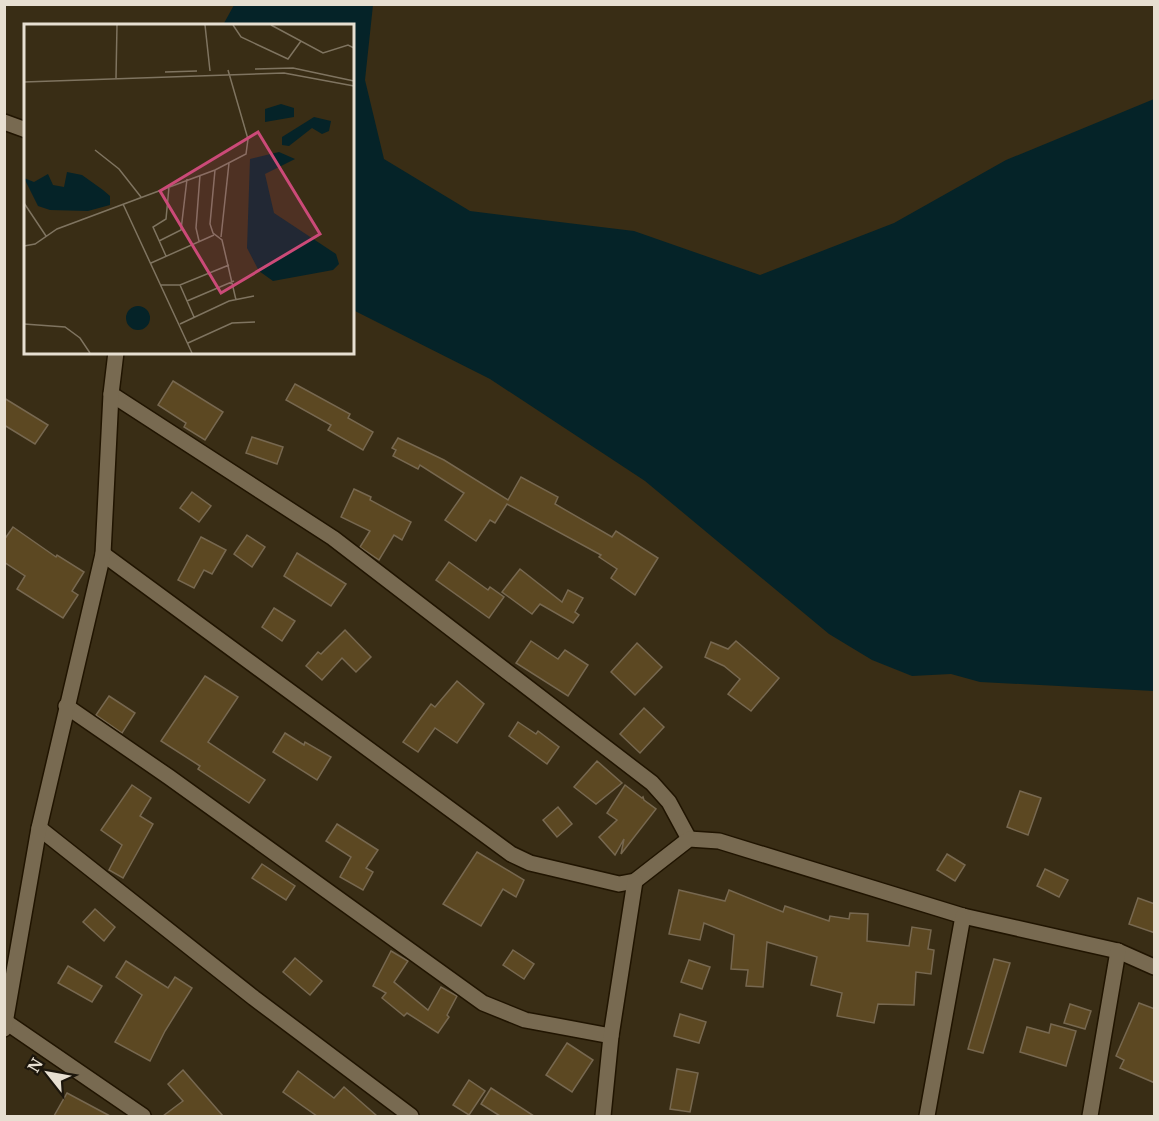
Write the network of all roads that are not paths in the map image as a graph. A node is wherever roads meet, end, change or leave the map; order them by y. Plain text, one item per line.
1 (4, 122) edge
2 (24, 129) edge
3 (116, 354) edge
4 (111, 394) junction
5 (102, 554) junction
6 (66, 706) junction
7 (39, 828) junction
8 (689, 839) junction
9 (635, 881) junction
10 (963, 916) junction
11 (1118, 951) junction
12 (1155, 967) edge
13 (5, 1026) edge
14 (612, 1036) junction
15 (143, 1116) edge
16 (411, 1116) edge
17 (603, 1116) edge
18 (927, 1116) edge
19 (1090, 1116) edge

1 - 2 street
3 - 4 street
4 - 5 street
4 - 8 street
5 - 6 street
5 - 9 street
6 - 7 street
6 - 14 street
7 - 13 street
7 - 16 street
8 - 9 street
8 - 10 street
9 - 14 street
10 - 11 street
10 - 18 street
11 - 12 street
11 - 19 street
13 - 15 street
14 - 17 street

